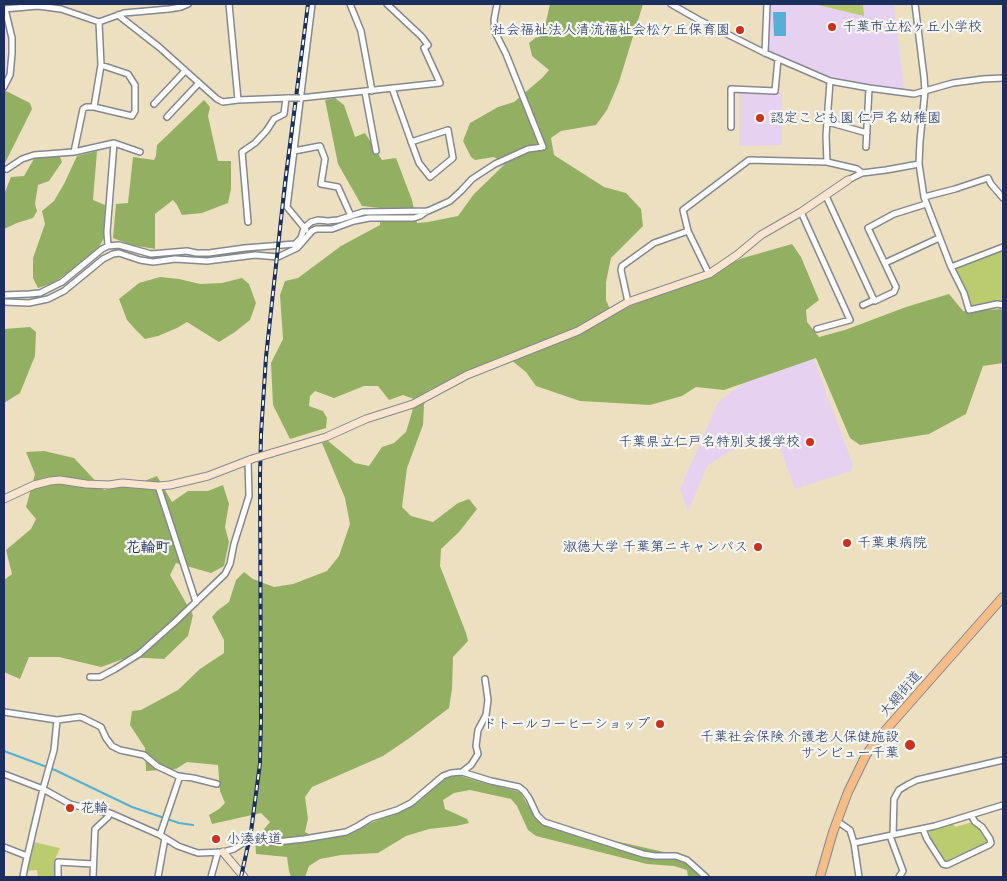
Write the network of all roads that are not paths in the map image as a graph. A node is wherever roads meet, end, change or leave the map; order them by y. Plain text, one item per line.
1 (144, 4) edge
2 (188, 4) edge
3 (229, 4) edge
4 (312, 4) edge
5 (350, 4) edge
6 (387, 4) edge
7 (497, 4) edge
8 (671, 4) edge
9 (767, 4) edge
10 (915, 4) edge
11 (60, 6) edge
12 (4, 9) edge
13 (146, 12) junction
14 (118, 15) junction
15 (99, 22) junction
16 (765, 53) junction
17 (778, 59) junction
18 (101, 65) junction
19 (185, 71) junction
20 (1003, 78) edge
21 (830, 80) junction
22 (199, 83) junction
23 (4, 87) edge
24 (392, 88) junction
25 (869, 88) junction
26 (372, 91) junction
27 (925, 91) junction
28 (365, 92) junction
29 (288, 98) junction
30 (300, 98) junction
31 (238, 100) junction
32 (154, 104) dead end
33 (94, 107) junction
34 (167, 116) dead end
35 (828, 122) junction
36 (731, 127) dead end
37 (867, 133) junction
38 (114, 142) junction
39 (411, 142) junction
40 (866, 147) dead end
41 (294, 151) junction
42 (376, 151) dead end
43 (74, 152) junction
44 (140, 152) dead end
45 (827, 162) junction
46 (919, 164) junction
47 (7, 169) dead end
48 (862, 173) junction
49 (848, 180) joint
50 (826, 196) junction
51 (924, 197) junction
52 (1003, 198) edge
53 (926, 204) junction
54 (428, 211) junction
55 (801, 212) junction
56 (352, 216) junction
57 (248, 222) dead end
58 (304, 228) junction
59 (688, 231) junction
60 (309, 234) junction
61 (939, 238) junction
62 (108, 246) junction
63 (1003, 246) edge
64 (885, 263) junction
65 (951, 267) junction
66 (709, 274) junction
67 (4, 295) edge
68 (874, 300) junction
69 (4, 302) edge
70 (628, 302) junction
71 (1003, 304) edge
72 (863, 305) dead end
73 (858, 318) dead end
74 (850, 320) junction
75 (817, 329) dead end
76 (250, 460) junction
77 (158, 486) junction
78 (4, 499) edge
79 (1003, 597) edge
80 (196, 602) junction
81 (90, 677) dead end
82 (485, 679) dead end
83 (4, 712) edge
84 (56, 720) junction
85 (1003, 760) edge
86 (462, 772) junction
87 (4, 774) edge
88 (180, 776) junction
89 (217, 784) dead end
90 (43, 789) junction
91 (1003, 805) edge
92 (110, 813) junction
93 (971, 815) junction
94 (837, 821) junction
95 (923, 829) junction
96 (892, 835) junction
97 (162, 837) junction
98 (854, 842) junction
99 (4, 847) edge
100 (221, 852) junction
101 (27, 856) junction
102 (93, 864) junction
103 (24, 877) edge
104 (58, 877) edge
105 (92, 877) edge
106 (158, 877) edge
107 (211, 877) edge
108 (244, 877) edge
109 (706, 877) edge
110 (820, 877) edge
111 (859, 877) edge
112 (899, 877) edge

1 - 13 street
2 - 13 street
3 - 31 street
4 - 30 street
5 - 26 street
6 - 24 street
7 - 54 street
8 - 16 street
9 - 16 street
10 - 27 street
11 - 12 street
11 - 15 street
12 - 23 street
13 - 14 street
14 - 15 street
14 - 19 street
15 - 18 street
16 - 17 street
17 - 21 street
17 - 36 street
18 - 33 street
18 - 33 street
19 - 22 street
19 - 32 street
20 - 27 street
21 - 25 street
21 - 35 street
22 - 31 street
22 - 34 street
24 - 26 street
24 - 39 street
25 - 27 street
25 - 37 street
26 - 28 street
27 - 46 street
28 - 30 street
28 - 42 street
29 - 30 street, bridge
29 - 31 street
29 - 57 street
30 - 41 street
33 - 43 street
35 - 37 street
35 - 45 street
37 - 40 street
38 - 43 street
38 - 44 street
38 - 62 street
39 - 39 street
41 - 56 street
41 - 58 street
43 - 47 street
45 - 48 street
45 - 59 street
46 - 48 street
46 - 51 street
48 - 49 street
49 - 50 street
50 - 55 street
50 - 68 street
51 - 52 street
51 - 53 street
53 - 61 street
53 - 64 street
54 - 56 street
54 - 60 street
55 - 66 street
55 - 74 street
56 - 58 street
58 - 60 street
58 - 62 street
59 - 66 street
59 - 70 street
60 - 69 street
61 - 64 street
61 - 65 street
62 - 67 street
63 - 65 street
64 - 68 street
65 - 71 street
66 - 70 street
68 - 72 street
70 - 76 street, bridge
73 - 74 street
74 - 75 street
76 - 77 street
76 - 80 street
77 - 78 street
77 - 80 street
79 - 94 main road, 大網街道
80 - 81 street
82 - 86 street
83 - 84 street
84 - 88 street
84 - 90 street
85 - 96 street
86 - 100 street
86 - 109 street
87 - 90 street
88 - 89 street
88 - 97 street
90 - 92 street
90 - 101 street
91 - 93 street
92 - 97 street
92 - 102 street
93 - 95 street
93 - 95 street
94 - 98 street
94 - 110 main road, 大網街道
95 - 96 street
96 - 98 street
96 - 112 street
97 - 100 street
97 - 106 street
98 - 111 street
99 - 101 street
100 - 107 street
100 - 108 street
101 - 103 street
102 - 104 street
102 - 105 street

